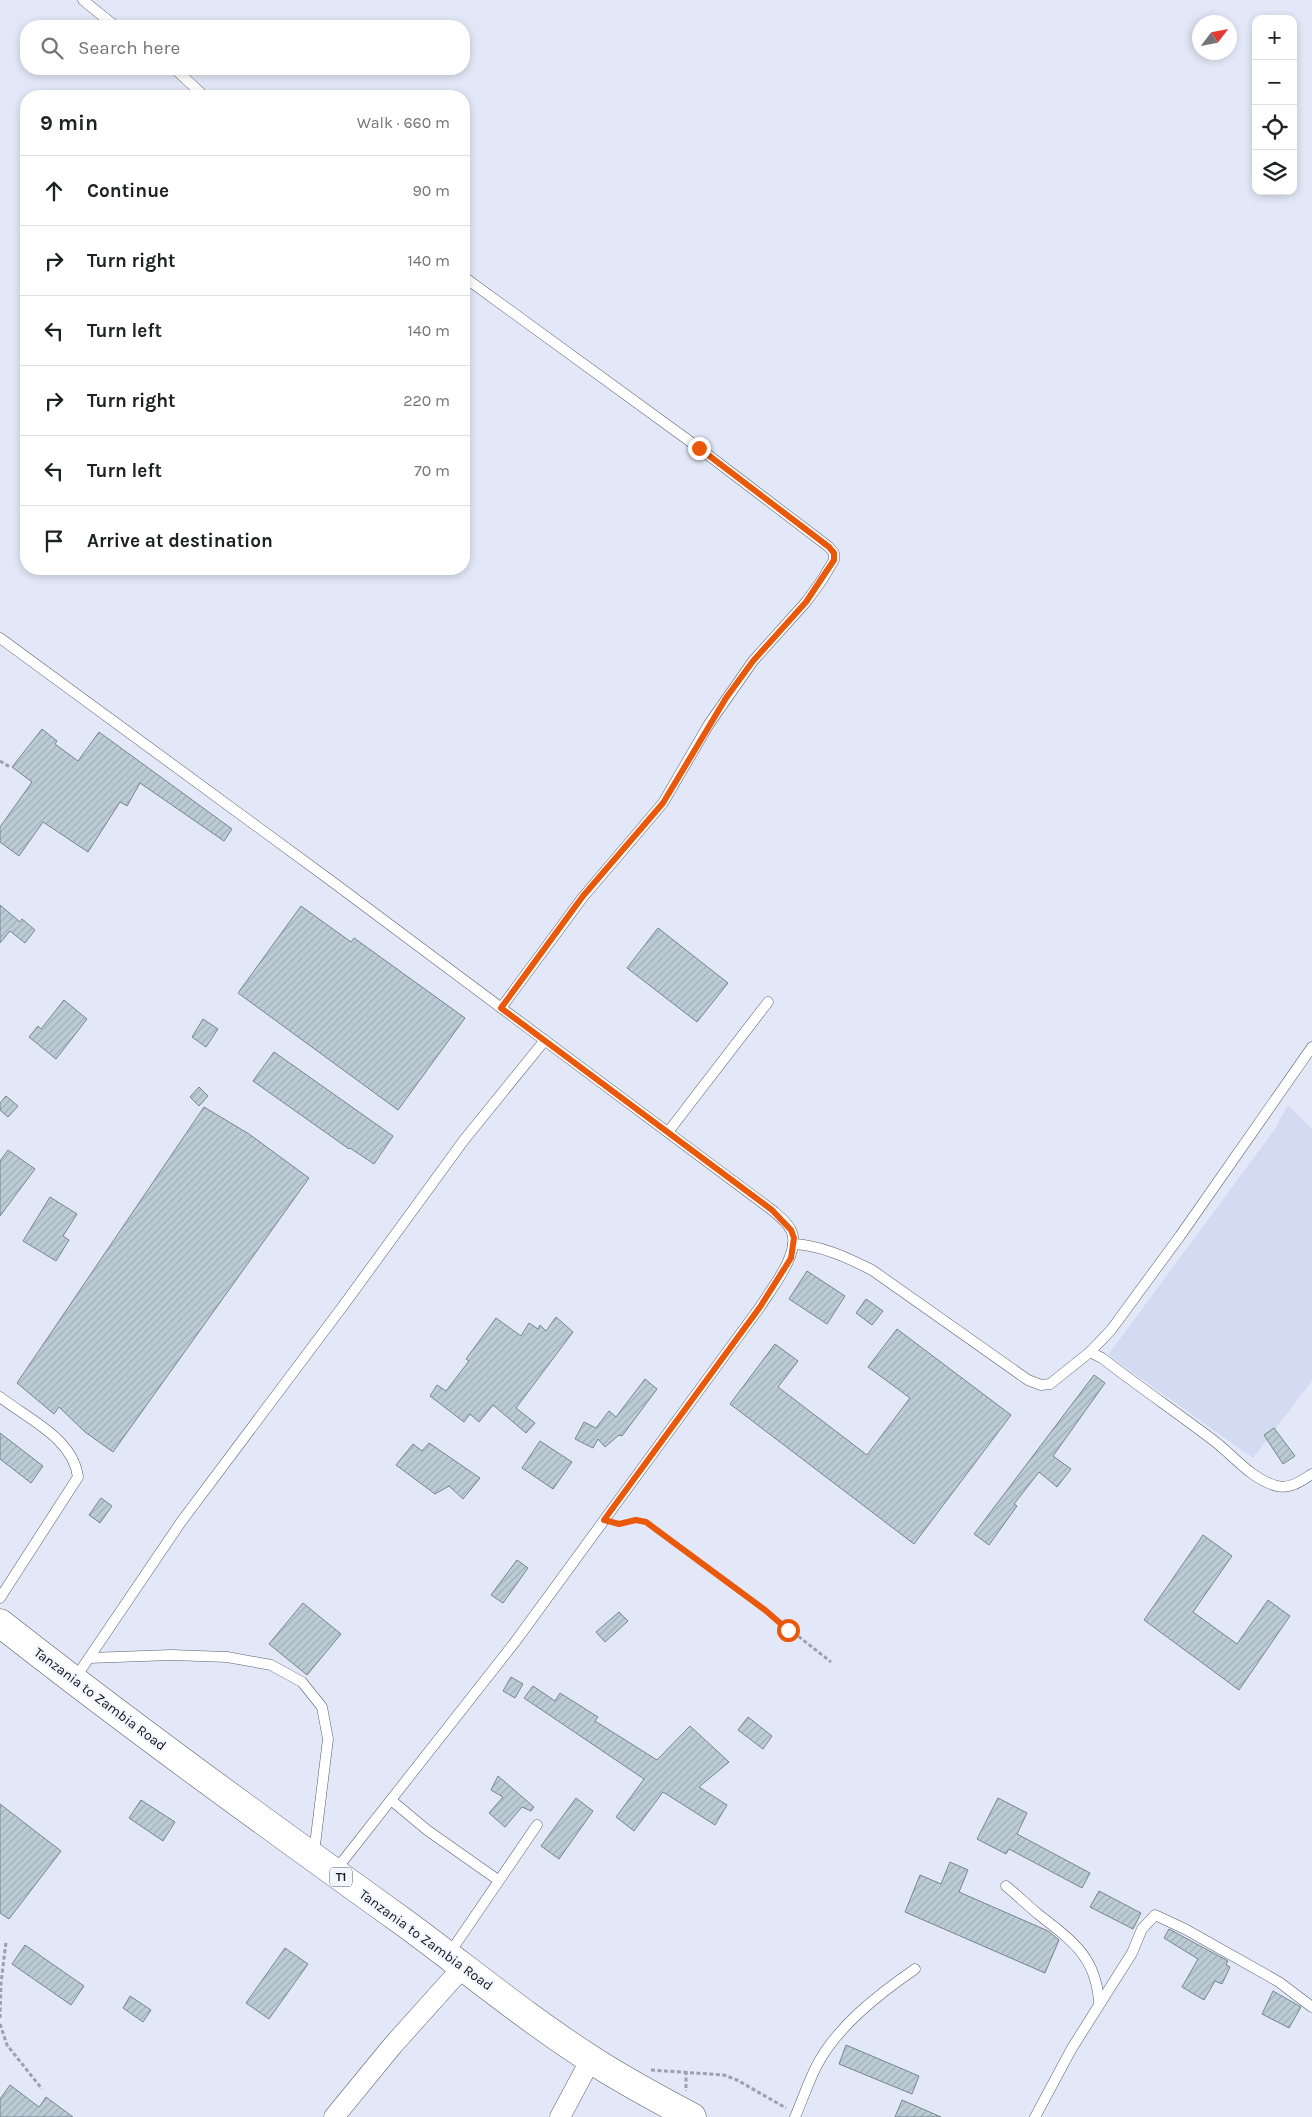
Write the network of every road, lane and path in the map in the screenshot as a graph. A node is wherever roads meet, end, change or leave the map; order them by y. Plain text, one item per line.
1 (83, 0) edge
2 (108, 20) edge
3 (181, 75) edge
4 (198, 90) edge
5 (470, 282) edge
6 (0, 638) edge
7 (0, 761) edge
8 (10, 767) dead end
9 (768, 1002) dead end
10 (501, 1008) junction
11 (545, 1040) junction
12 (1312, 1046) edge
13 (668, 1132) junction
14 (793, 1244) junction
15 (1090, 1352) junction
16 (0, 1397) edge
17 (1312, 1474) edge
18 (604, 1520) junction
19 (0, 1598) edge
20 (0, 1624) edge
21 (88, 1658) junction
22 (831, 1662) dead end
23 (73, 1681) junction
24 (391, 1800) junction
25 (537, 1825) dead end
26 (324, 1864) junction
27 (498, 1880) junction
28 (1006, 1886) dead end
29 (6, 1942) dead end
30 (456, 1961) junction
31 (915, 1969) dead end
32 (1099, 2002) junction
33 (1312, 2007) edge
34 (0, 2018) edge
35 (0, 2024) edge
36 (590, 2059) junction
37 (618, 2076) junction
38 (42, 2090) dead end
39 (796, 2115) edge
40 (334, 2117) edge
41 (560, 2117) edge
42 (692, 2117) edge
43 (1035, 2117) edge

1 - 2 lane
3 - 4 lane
5 - 10 lane
6 - 10 lane
7 - 8 path
9 - 13 lane
10 - 11 lane
11 - 13 lane
11 - 21 lane
12 - 15 lane
13 - 14 lane
14 - 15 lane
14 - 18 lane
15 - 17 lane
16 - 19 lane
18 - 22 path
18 - 24 lane
20 - 23 highway, Tanzania to Zambia Road / T1
21 - 23 lane
21 - 26 lane
23 - 26 highway, Tanzania to Zambia Road / T1
24 - 26 lane
24 - 27 lane
25 - 27 lane
26 - 30 highway, Tanzania to Zambia Road / T1
27 - 30 lane
28 - 32 lane
29 - 34 path
30 - 36 highway, Tanzania to Zambia Road / T1
30 - 40 street
31 - 39 lane
32 - 33 lane
32 - 43 lane
35 - 38 path
36 - 37 highway, Tanzania to Zambia Road / T1
36 - 41 street
37 - 39 path
37 - 42 highway, Tanzania to Zambia Road / T1

